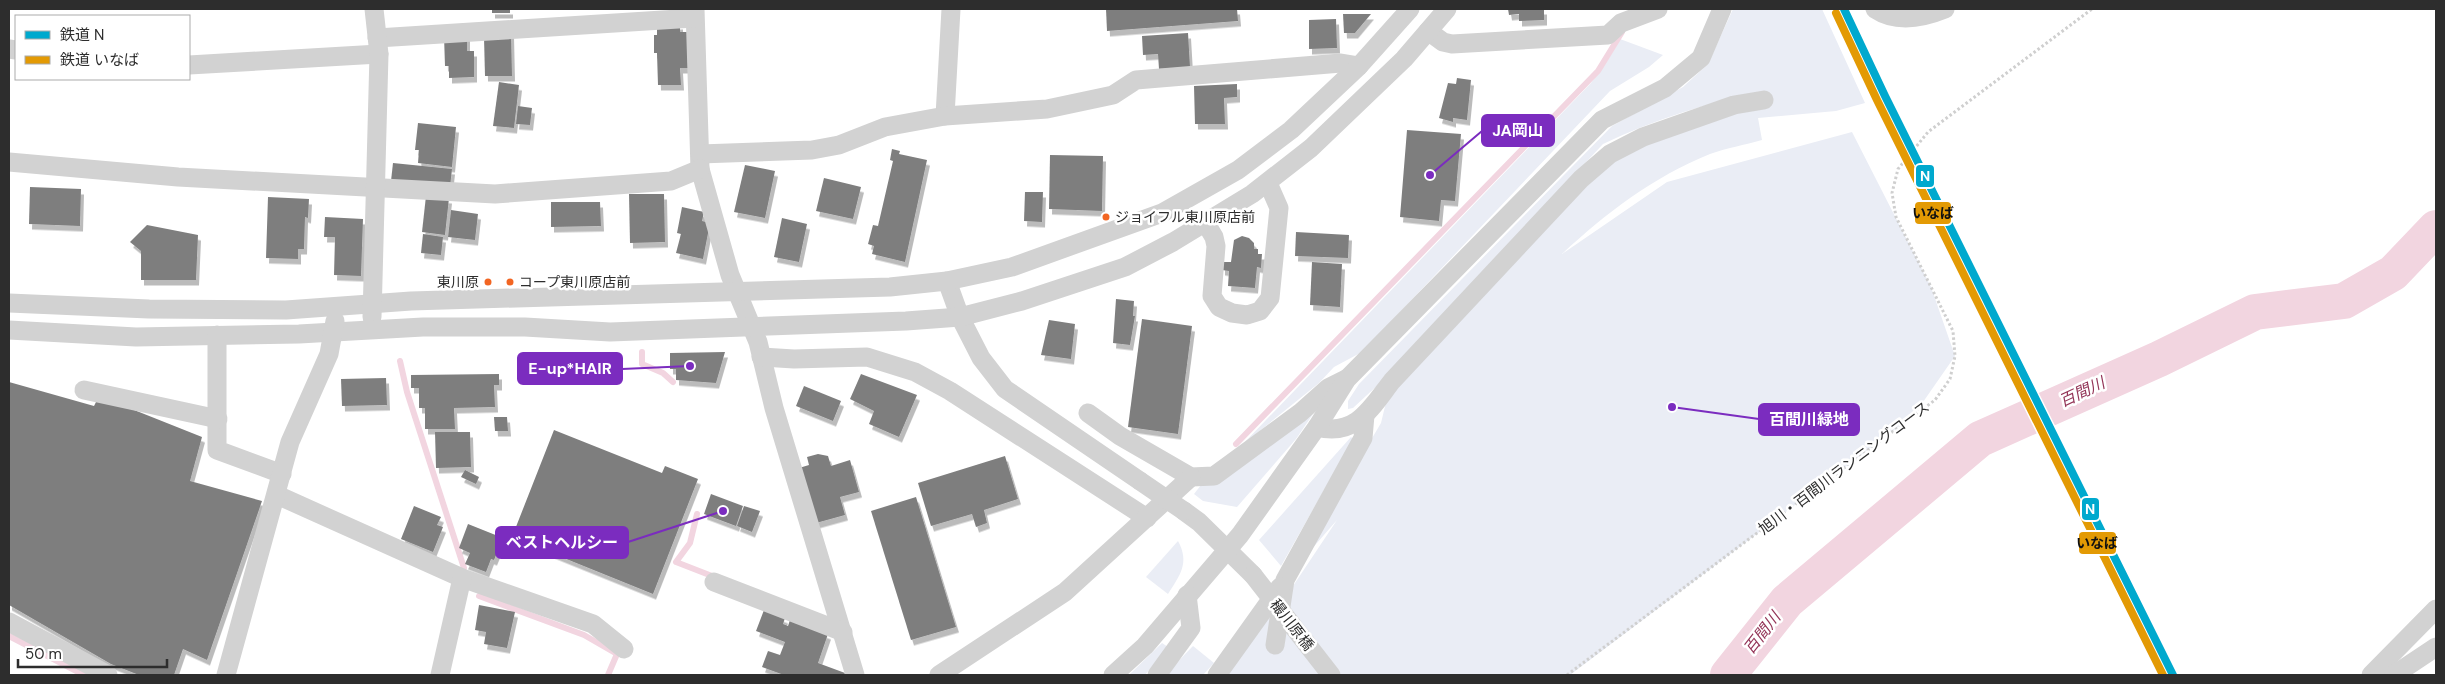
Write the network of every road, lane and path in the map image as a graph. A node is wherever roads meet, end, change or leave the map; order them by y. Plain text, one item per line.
1 (374, 9) edge
2 (951, 9) edge
3 (1410, 9) edge
4 (1447, 9) edge
5 (1658, 9) edge
6 (1722, 9) edge
7 (1875, 9) edge
8 (1945, 9) edge
9 (2092, 9) edge
10 (695, 13) edge
11 (1428, 31) junction
12 (378, 46) junction
13 (190, 65) edge
14 (1359, 66) junction
15 (1764, 100) dead end
16 (945, 116) junction
17 (9, 162) edge
18 (700, 162) junction
19 (1268, 182) junction
20 (376, 187) junction
21 (1205, 222) junction
22 (947, 281) junction
23 (738, 291) junction
24 (9, 303) edge
25 (373, 304) junction
26 (338, 306) junction
27 (960, 317) junction
28 (752, 327) junction
29 (9, 330) edge
30 (372, 330) junction
31 (333, 332) junction
32 (217, 335) junction
33 (761, 357) junction
34 (1347, 379) junction
35 (84, 390) dead end
36 (1088, 413) dead end
37 (1365, 415) junction
38 (218, 419) junction
39 (1317, 427) junction
40 (282, 474) junction
41 (1191, 477) junction
42 (277, 495) junction
43 (1147, 518) junction
44 (1228, 550) junction
45 (462, 578) junction
46 (1285, 580) junction
47 (714, 582) dead end
48 (1187, 595) junction
49 (2436, 609) edge
50 (9, 622) edge
51 (843, 632) junction
52 (1275, 645) dead end
53 (624, 649) dead end
54 (2435, 652) edge
55 (2379, 674) edge
56 (108, 675) edge
57 (226, 675) edge
58 (440, 675) edge
59 (855, 675) edge
60 (940, 675) edge
61 (1113, 675) edge
62 (1157, 675) edge
63 (1217, 675) edge
64 (1331, 675) edge
65 (1567, 675) edge

1 - 12 street
2 - 16 street
3 - 14 street
4 - 11 street
5 - 11 street
6 - 34 street
7 - 8 street
9 - 65 path, 旭川・百間川ランニングコース
10 - 12 street
10 - 18 street
11 - 19 street
12 - 13 street
12 - 20 street
14 - 16 street
14 - 22 street
15 - 37 street
16 - 18 street
17 - 20 street
18 - 20 street
18 - 23 street
19 - 21 street
19 - 21 street
20 - 25 street
21 - 27 street
22 - 23 street
22 - 27 street, 穝川原橋
23 - 25 street
23 - 28 street
24 - 26 street
25 - 26 street
25 - 30 street
26 - 31 street
27 - 28 street
27 - 44 street, 穝川原橋, bridge
28 - 30 street
28 - 33 street
29 - 32 street
30 - 31 street
31 - 32 street
31 - 40 street
32 - 38 street
33 - 43 street
33 - 51 street
34 - 39 street
34 - 41 street
35 - 38 street
36 - 41 street
37 - 39 street
37 - 46 street
38 - 40 street
39 - 44 street
40 - 42 street
41 - 43 street
42 - 45 street
42 - 57 street
43 - 60 street
44 - 48 street
44 - 64 street, 穝川原橋, bridge
45 - 53 street
45 - 58 street
46 - 52 street
46 - 63 street
47 - 51 street
48 - 61 street
48 - 62 street
49 - 55 street
50 - 56 street
51 - 59 street
54 - 55 street

